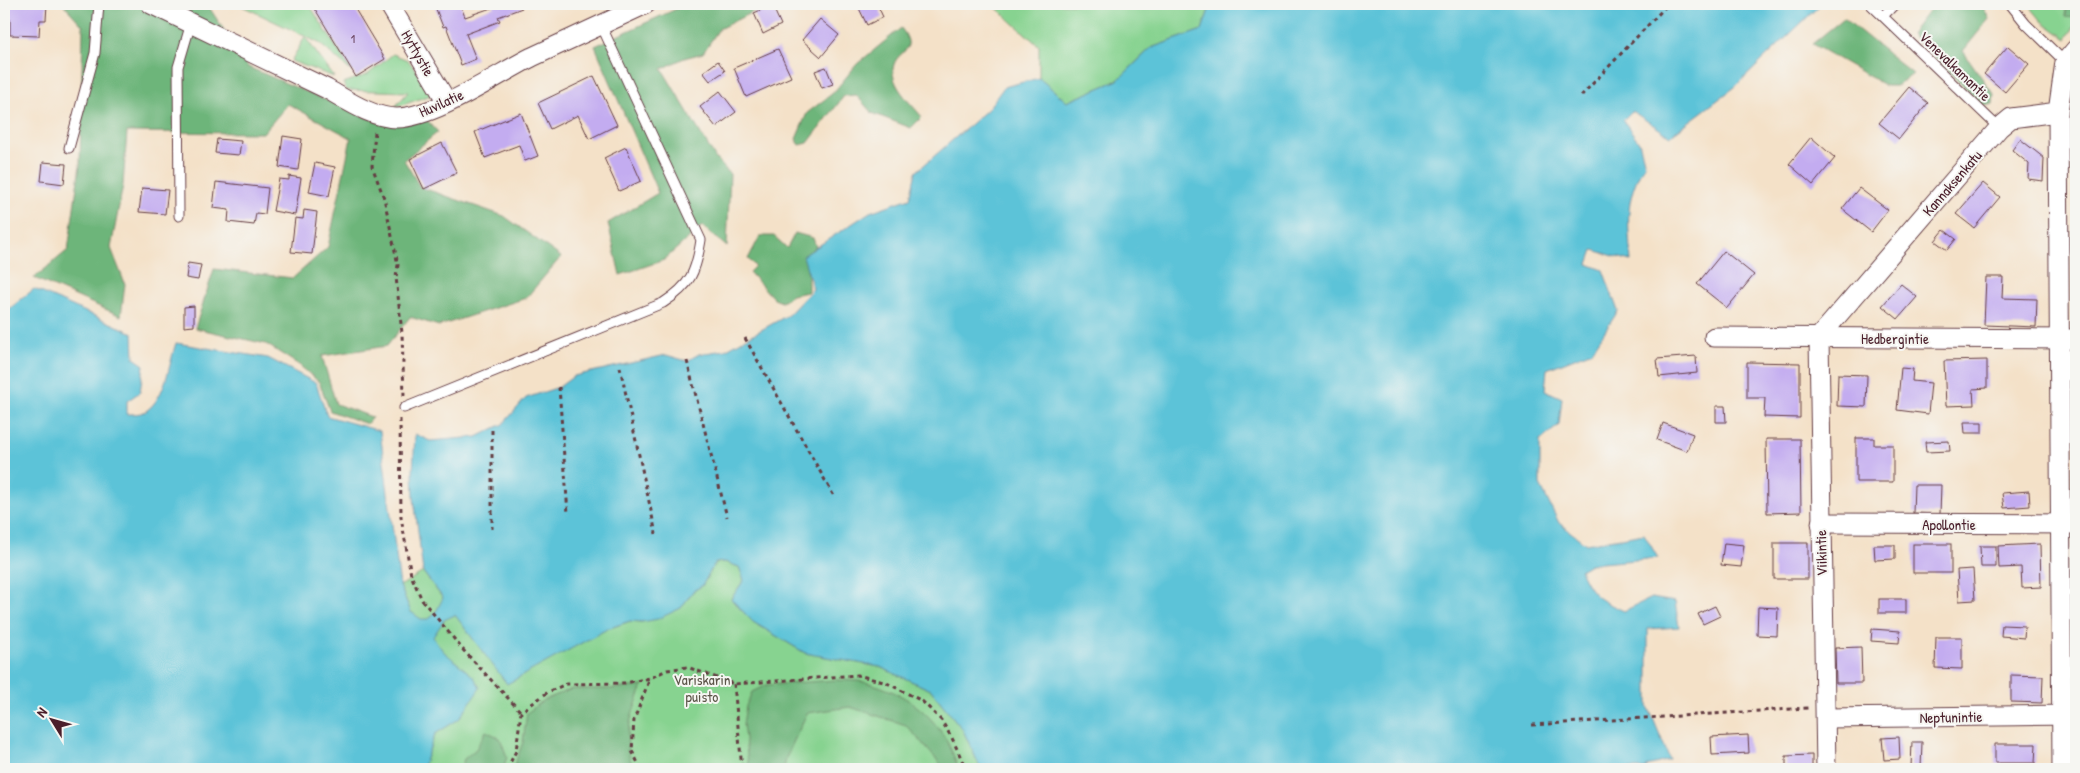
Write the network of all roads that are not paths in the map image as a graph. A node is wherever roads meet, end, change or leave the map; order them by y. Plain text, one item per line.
1 (99, 4) edge
2 (151, 4) edge
3 (389, 4) edge
4 (646, 4) edge
5 (1870, 4) edge
6 (1895, 4) edge
7 (2010, 4) edge
8 (1883, 16) junction
9 (191, 22) junction
10 (601, 25) junction
11 (2071, 56) edge
12 (447, 102) junction
13 (2058, 112) junction
14 (1999, 128) junction
15 (70, 148) dead end
16 (2068, 151) edge
17 (179, 216) dead end
18 (1714, 337) dead end
19 (1819, 338) junction
20 (2068, 339) edge
21 (404, 408) road end
22 (1821, 523) junction
23 (2068, 524) edge
24 (1825, 712) junction
25 (2069, 715) edge
26 (1826, 769) edge
27 (2062, 769) edge

1 - 15 lane
2 - 9 street, Huvilatie
3 - 12 street, Hyttystie
4 - 10 street, Huvilatie
5 - 8 lane, Venevalkamantie
6 - 8 lane
7 - 11 lane
8 - 14 lane, Venevalkamantie
9 - 12 street, Huvilatie
9 - 17 lane
10 - 12 street, Huvilatie
10 - 21 lane
11 - 13 street
13 - 14 street, Kannaksenkatu
13 - 16 street
14 - 19 street, Kannaksenkatu
16 - 20 street
18 - 19 street, Hedbergintie
19 - 20 street, Hedbergintie
19 - 22 street, Viikintie
20 - 23 street
22 - 23 street, Apollontie
22 - 24 street, Viikintie
23 - 25 street
24 - 25 street, Neptunintie
24 - 26 street, Viikintie
25 - 27 street

